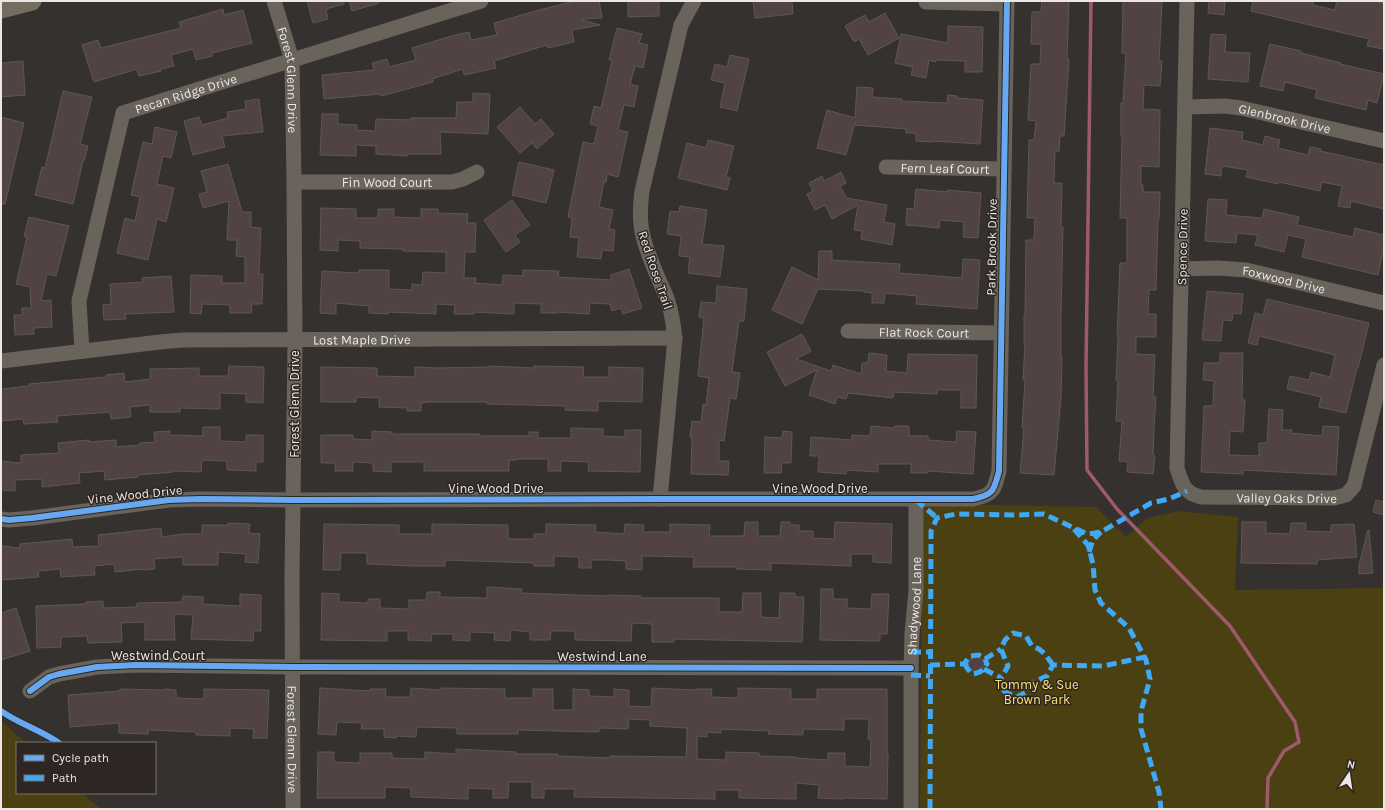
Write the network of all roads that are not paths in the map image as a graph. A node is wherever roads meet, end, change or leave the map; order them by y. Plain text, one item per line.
1 (32, 1) edge
2 (274, 1) edge
3 (481, 1) edge
4 (694, 1) edge
5 (1187, 1) edge
6 (926, 2) dead end
7 (1007, 3) edge
8 (1, 9) edge
9 (292, 60) junction
10 (1185, 107) junction
11 (1384, 141) edge
12 (886, 167) dead end
13 (1004, 168) junction
14 (477, 172) dead end
15 (294, 182) junction
16 (1182, 269) junction
17 (1384, 303) edge
18 (848, 331) dead end
19 (1001, 333) junction
20 (675, 338) junction
21 (294, 340) junction
22 (82, 351) junction
23 (1, 361) edge
24 (1384, 365) edge
25 (1187, 491) joint
26 (991, 493) joint
27 (660, 499) junction
28 (293, 500) junction
29 (916, 500) junction
30 (1, 519) edge
31 (293, 667) junction
32 (911, 668) junction
33 (30, 691) dead end
34 (293, 809) edge
35 (911, 809) edge

1 - 8 main road
2 - 9 street, Forest Glenn Drive
3 - 9 street, Pecan Ridge Drive
4 - 20 street, Red Rose Trail
5 - 10 street, Spence Drive
6 - 7 street
7 - 13 street, Park Brook Drive
9 - 15 street, Forest Glenn Drive
9 - 22 street, Pecan Ridge Drive
10 - 11 street, Glenbrook Drive
10 - 16 street, Spence Drive
12 - 13 street, Fern Leaf Court
13 - 19 street, Park Brook Drive
14 - 15 street, Fin Wood Court
15 - 21 street, Forest Glenn Drive
16 - 17 street, Foxwood Drive
16 - 25 street, Spence Drive
18 - 19 street, Flat Rock Court
19 - 26 street, Park Brook Drive
20 - 21 street, Lost Maple Drive
20 - 27 street, Red Rose Trail
21 - 22 street, Lost Maple Drive
21 - 28 street, Forest Glenn Drive
22 - 23 street, Lost Maple Drive
24 - 25 street, Valley Oaks Drive
26 - 29 street, Vine Wood Drive
27 - 28 street, Vine Wood Drive
27 - 29 street, Vine Wood Drive
28 - 30 street, Vine Wood Drive
28 - 31 street, Forest Glenn Drive
29 - 32 street, Shadywood Lane
31 - 32 street, Westwind Lane
31 - 33 street, Westwind Court
31 - 34 street, Forest Glenn Drive
32 - 35 street, Shadywood Lane

